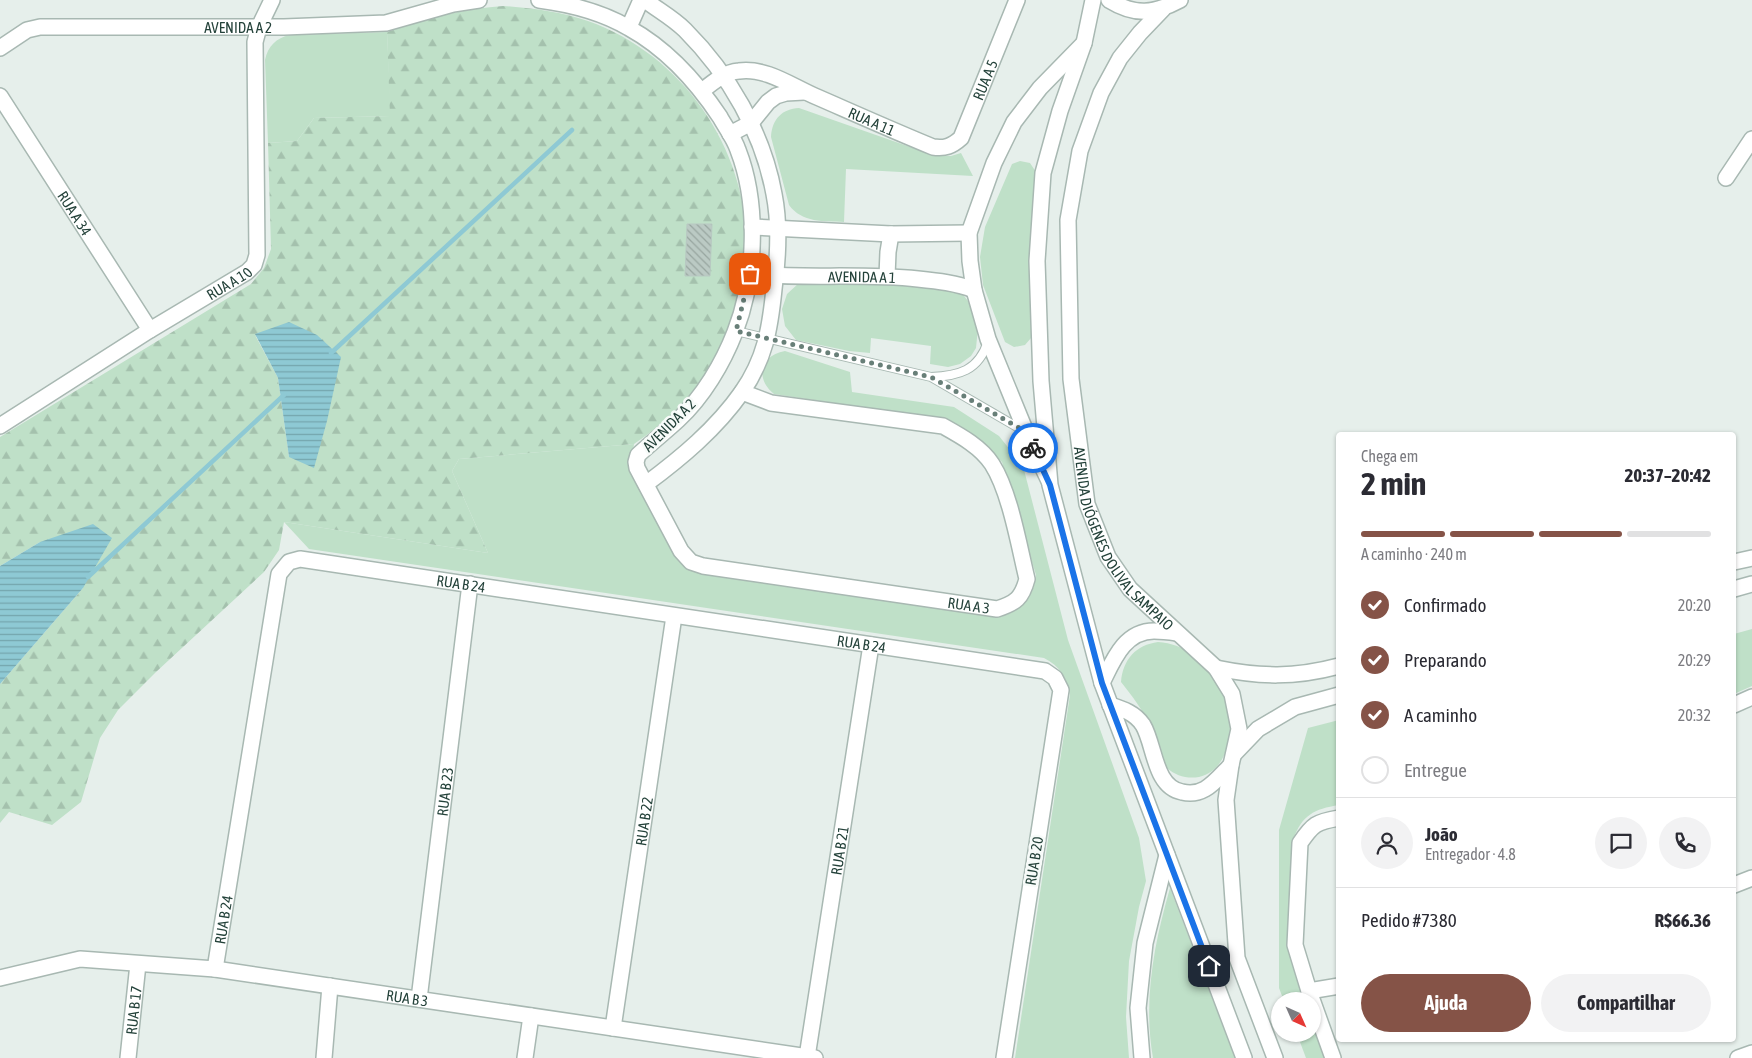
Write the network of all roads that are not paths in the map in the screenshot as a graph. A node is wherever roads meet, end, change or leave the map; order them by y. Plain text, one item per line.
1 (272, 0) edge
2 (479, 0) edge
3 (539, 0) edge
4 (641, 0) edge
5 (646, 0) edge
6 (1017, 0) edge
7 (1093, 0) edge
8 (1109, 0) edge
9 (1180, 0) edge
10 (1163, 9) junction
11 (259, 27) junction
12 (629, 27) junction
13 (1084, 43) junction
14 (0, 48) edge
15 (724, 76) junction
16 (702, 91) junction
17 (804, 92) junction
18 (0, 96) edge
19 (751, 123) junction
20 (730, 134) junction
21 (1752, 139) edge
22 (942, 149) joint
23 (1726, 178) dead end
24 (752, 227) junction
25 (778, 228) junction
26 (969, 232) junction
27 (891, 234) junction
28 (750, 274) junction
29 (776, 276) junction
30 (887, 276) junction
31 (974, 290) junction
32 (150, 330) junction
33 (736, 331) junction
34 (768, 339) junction
35 (988, 339) junction
36 (931, 377) junction
37 (742, 392) junction
38 (0, 426) edge
39 (1026, 432) junction
40 (646, 484) junction
41 (1050, 485) junction
42 (1752, 558) edge
43 (1736, 562) edge
44 (470, 584) junction
45 (1752, 584) edge
46 (1736, 588) edge
47 (674, 616) junction
48 (1177, 632) junction
49 (871, 645) junction
50 (1336, 667) edge
51 (1216, 668) junction
52 (1045, 671) joint
53 (1102, 683) junction
54 (1336, 696) edge
55 (1752, 697) edge
56 (1736, 704) edge
57 (1110, 705) junction
58 (1232, 760) junction
59 (1336, 819) edge
60 (1167, 855) junction
61 (1752, 878) edge
62 (1736, 884) edge
63 (138, 964) junction
64 (215, 969) junction
65 (0, 978) edge
66 (330, 986) junction
67 (1336, 987) edge
68 (1309, 992) joint
69 (419, 999) junction
70 (531, 1016) junction
71 (1321, 1025) edge
72 (613, 1028) junction
73 (723, 1051) edge
74 (1752, 1053) edge
75 (811, 1057) edge
76 (128, 1058) edge
77 (324, 1058) edge
78 (526, 1058) edge
79 (1004, 1058) edge
80 (1142, 1058) edge
81 (1244, 1058) edge
82 (1275, 1058) edge
83 (1333, 1058) edge
84 (1738, 1058) edge

1 - 11 street
2 - 11 street, AVENIDA A 2
3 - 12 street, AVENIDA A 2
4 - 12 street
5 - 15 street, AVENIDA A 2
6 - 22 street, RUA A 5
7 - 13 street
8 - 10 street
9 - 10 street
10 - 48 street, AVENIDA DIÓGENES DOLIVAL SAMPAIO
11 - 14 street, AVENIDA A 2
11 - 32 street, RUA A 10
12 - 16 street, AVENIDA A 2
13 - 26 street
13 - 41 street
15 - 16 street, RUA A 11
15 - 17 street, RUA A 11
15 - 19 street, AVENIDA A 2
16 - 20 street, AVENIDA A 2
17 - 19 street
17 - 22 street, RUA A 11
18 - 32 street, RUA A 34
19 - 20 street
19 - 25 street, AVENIDA A 2
20 - 24 street, AVENIDA A 2
21 - 23 street
24 - 25 street
24 - 28 street, AVENIDA A 2
25 - 27 street
25 - 29 street, AVENIDA A 2
26 - 27 street
26 - 31 street
27 - 30 street
28 - 29 street, AVENIDA A 1
28 - 33 street, AVENIDA A 2
29 - 30 street, AVENIDA A 1
29 - 34 street, AVENIDA A 2
30 - 31 street, AVENIDA A 1
31 - 35 street
32 - 38 street, RUA A 10
33 - 34 lane
33 - 40 street, AVENIDA A 2
34 - 36 lane
34 - 37 street, AVENIDA A 2
35 - 36 lane
35 - 39 street
36 - 39 lane
37 - 40 street, AVENIDA A 2
37 - 40 street, RUA A 3
39 - 41 street
41 - 53 street
42 - 43 street
44 - 47 street, RUA B 24
44 - 64 street, RUA B 24
44 - 69 street, RUA B 23
45 - 46 street
47 - 49 street, RUA B 24
47 - 72 street, RUA B 22
48 - 51 street, AVENIDA DIÓGENES DOLIVAL SAMPAIO
48 - 53 street
49 - 52 street, RUA B 24
49 - 75 street, RUA B 21
50 - 51 street
51 - 58 street, AVENIDA DIÓGENES DOLIVAL SAMPAIO
52 - 79 street, RUA B 20
53 - 57 street
54 - 58 street
55 - 56 street
57 - 58 street
57 - 60 street
58 - 82 street, AVENIDA DIÓGENES DOLIVAL SAMPAIO
59 - 68 street
60 - 80 street
60 - 81 street
61 - 62 street
63 - 64 street, RUA B 3
63 - 65 street, RUA B 3
63 - 76 street, RUA B 17
64 - 66 street, RUA B 3
66 - 69 street, RUA B 3
66 - 77 street
67 - 68 street
69 - 70 street, RUA B 3
70 - 72 street, RUA B 3
70 - 78 street
71 - 83 street
72 - 73 street, RUA B 3
73 - 75 street, RUA B 3
74 - 84 street

